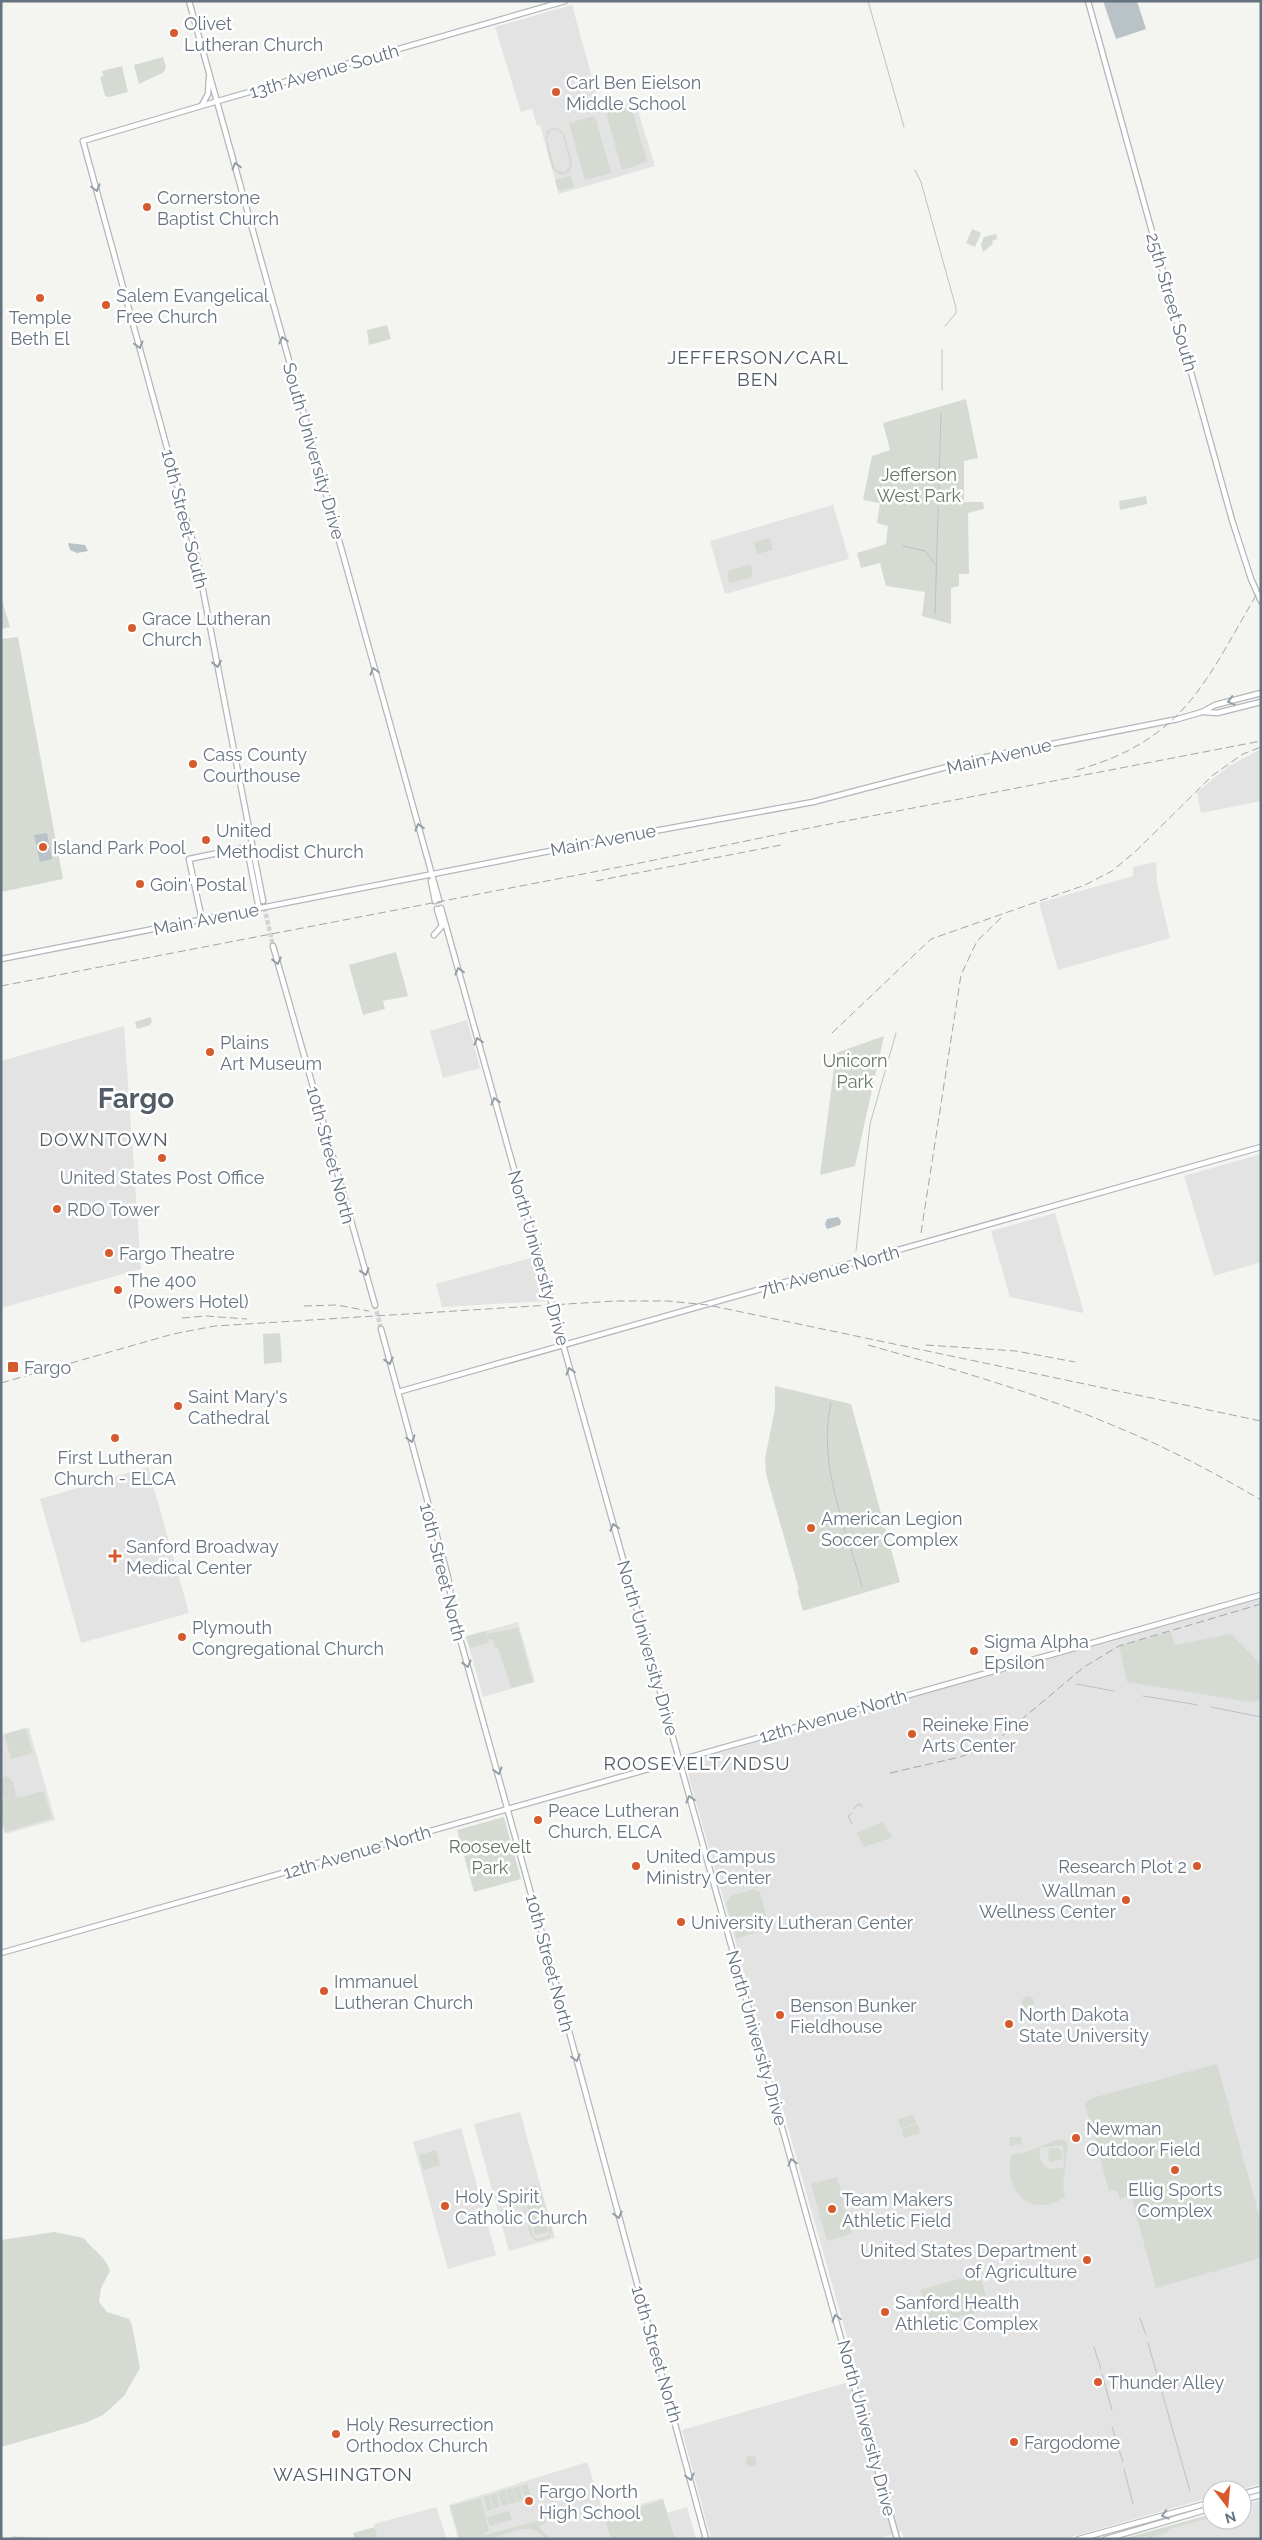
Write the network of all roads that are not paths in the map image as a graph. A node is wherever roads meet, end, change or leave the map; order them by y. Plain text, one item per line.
1 (190, 1) edge
2 (565, 1) edge
3 (1088, 1) edge
4 (209, 73) junction
5 (218, 101) junction
6 (201, 106) junction
7 (83, 142) joint
8 (1261, 602) edge
9 (1261, 693) edge
10 (1261, 702) edge
11 (1202, 712) junction
12 (252, 846) junction
13 (431, 874) junction
14 (437, 900) dead end
15 (263, 901) tunnel mouth
16 (259, 909) junction
17 (202, 920) junction
18 (434, 935) dead end
19 (273, 946) tunnel mouth
20 (1, 959) edge
21 (1261, 1147) edge
22 (375, 1305) tunnel mouth
23 (381, 1329) tunnel mouth
24 (564, 1346) junction
25 (398, 1392) junction
26 (1261, 1595) edge
27 (680, 1760) junction
28 (508, 1808) junction
29 (1, 1953) edge
30 (1202, 2505) edge
31 (1202, 2511) edge
32 (706, 2539) edge
33 (897, 2539) edge
34 (1079, 2539) edge
35 (1106, 2539) edge

1 - 4 main road, South University Drive
2 - 5 main road, 13th Avenue South
3 - 8 main road, 25th Street South
4 - 5 main road, South University Drive
4 - 6 main road
5 - 6 main road, 13th Avenue South
13 -> 5 main road, South University Drive
6 - 7 main road, 13th Avenue South
7 -> 12 main road, 10th Street South
9 -> 11 main road, Main Avenue
10 - 11 main road, Main Avenue
11 - 13 main road, Main Avenue
12 - 15 main road, 10th Street South
12 - 16 main road
12 - 17 main road
13 - 14 main road, South University Drive
13 - 16 main road, Main Avenue
16 - 17 main road, Main Avenue
17 - 20 main road, Main Avenue
24 -> 18 main road, North University Drive
19 -> 22 main road, 10th Street North
21 - 24 main road, 7th Avenue North
23 -> 25 main road, 10th Street North
24 - 25 main road, 7th Avenue North
27 -> 24 main road, North University Drive
25 -> 28 main road, 10th Street North
26 - 27 main road, 12th Avenue North
27 - 28 main road, 12th Avenue North
33 -> 27 main road, North University Drive
28 - 29 main road, 12th Avenue North
28 -> 32 main road, 10th Street North
30 -> 34 main road
31 - 35 main road

